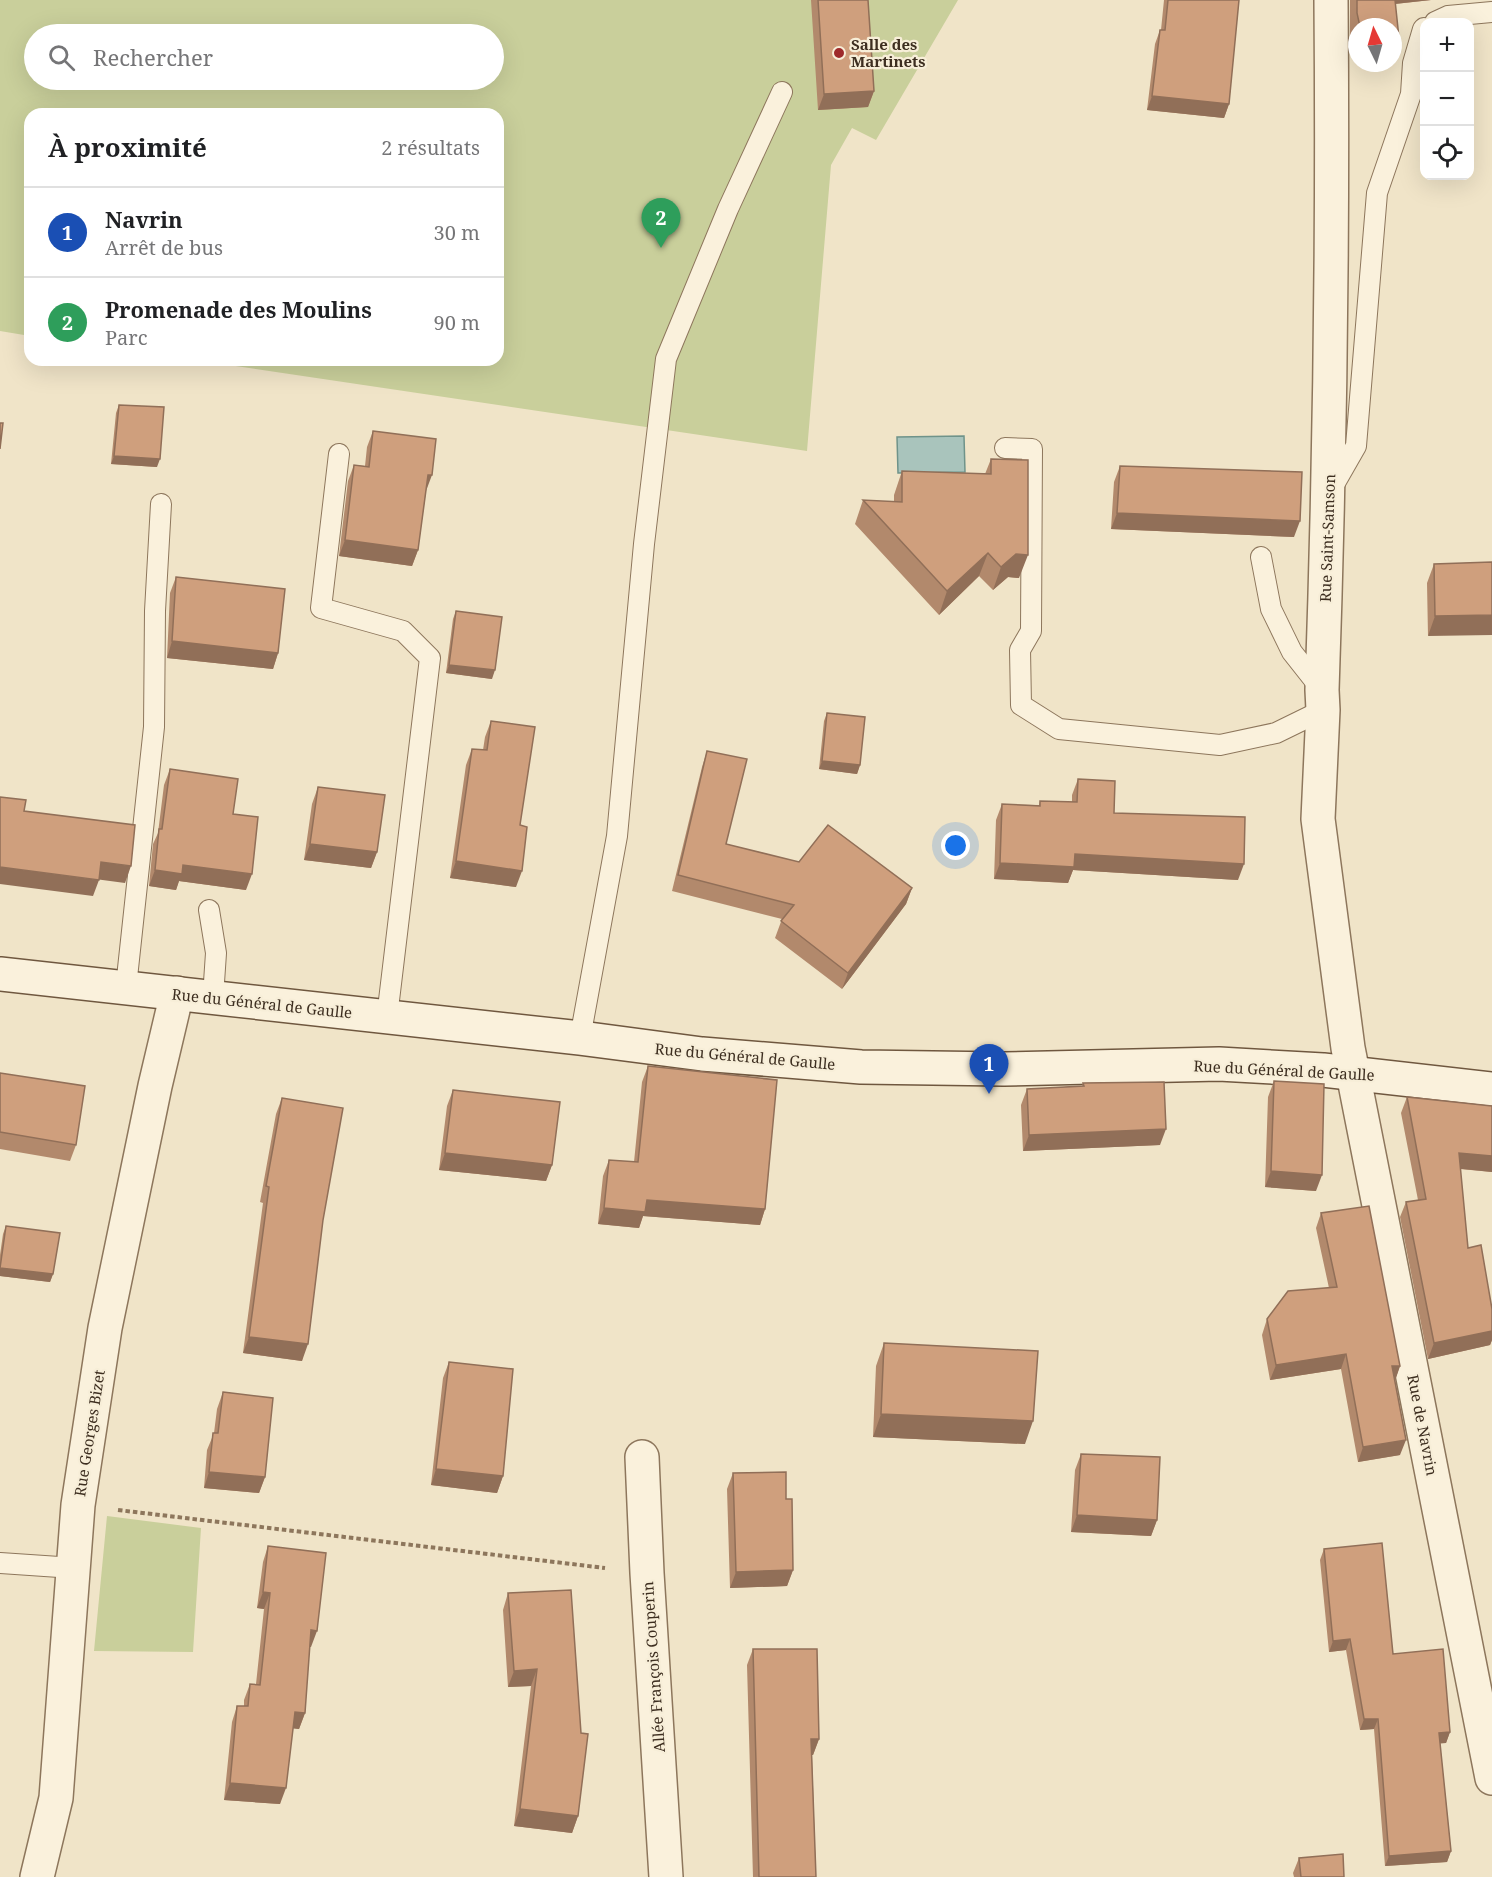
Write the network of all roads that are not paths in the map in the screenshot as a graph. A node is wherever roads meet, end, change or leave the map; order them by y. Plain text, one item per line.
1 (1331, 0) edge
2 (1492, 12) edge
3 (1444, 18) edge
4 (1420, 39) edge
5 (782, 92) dead end
6 (1005, 448) dead end
7 (339, 454) dead end
8 (1329, 493) junction
9 (161, 504) dead end
10 (1261, 557) dead end
11 (1323, 700) junction
12 (209, 910) dead end
13 (0, 974) edge
14 (126, 987) junction
15 (177, 993) junction
16 (213, 997) junction
17 (387, 1017) junction
18 (580, 1038) junction
19 (1354, 1073) junction
20 (1492, 1089) edge
21 (642, 1457) dead end
22 (0, 1563) edge
23 (74, 1568) junction
24 (1492, 1778) edge
25 (37, 1877) edge
26 (666, 1877) edge

1 - 8 street, Rue Saint-Samson
2 - 3 lane
4 - 8 lane
5 - 18 lane
6 - 11 lane
7 - 17 lane
8 - 11 street, Rue Saint-Samson
9 - 14 lane
10 - 11 lane
11 - 19 street, Rue Saint-Samson
12 - 16 lane
13 - 14 street, Rue du Général de Gaulle
14 - 15 street, Rue du Général de Gaulle
15 - 16 street, Rue du Général de Gaulle
15 - 23 street, Rue Georges Bizet
16 - 17 street, Rue du Général de Gaulle
17 - 18 street, Rue du Général de Gaulle
18 - 19 street, Rue du Général de Gaulle
19 - 20 street, Rue du Général de Gaulle
19 - 24 street, Rue de Navrin
21 - 26 street, Allée François Couperin
22 - 23 lane
23 - 25 street, Rue Georges Bizet

